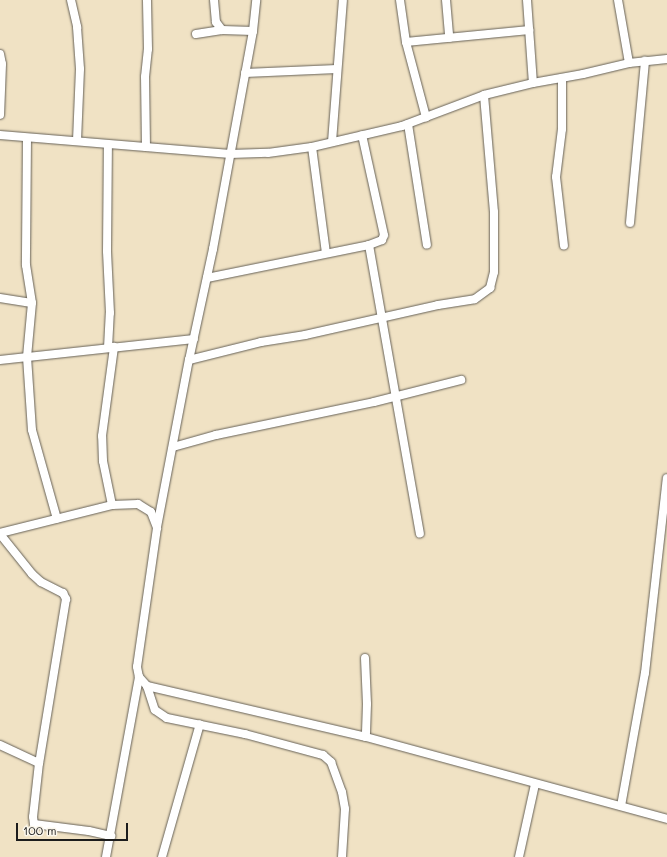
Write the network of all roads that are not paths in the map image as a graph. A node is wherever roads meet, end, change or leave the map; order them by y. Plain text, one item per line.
1 (71, 0) edge
2 (147, 0) edge
3 (214, 0) edge
4 (256, 0) edge
5 (343, 0) edge
6 (400, 0) edge
7 (446, 0) edge
8 (527, 0) edge
9 (618, 0) edge
10 (222, 30) junction
11 (530, 30) junction
12 (253, 31) junction
13 (196, 34) dead end
14 (449, 38) junction
15 (406, 42) junction
16 (0, 54) edge
17 (667, 59) edge
18 (645, 61) junction
19 (629, 63) junction
20 (337, 69) junction
21 (246, 72) junction
22 (562, 78) junction
23 (533, 83) junction
24 (484, 95) junction
25 (0, 115) edge
26 (426, 117) junction
27 (408, 124) junction
28 (0, 135) edge
29 (362, 135) junction
30 (27, 138) junction
31 (77, 141) junction
32 (332, 142) junction
33 (108, 145) junction
34 (146, 147) junction
35 (312, 147) junction
36 (230, 154) junction
37 (630, 223) dead end
38 (369, 245) junction
39 (427, 245) dead end
40 (564, 246) dead end
41 (326, 253) junction
42 (207, 278) junction
43 (0, 298) edge
44 (32, 302) junction
45 (382, 317) junction
46 (194, 339) junction
47 (111, 347) junction
48 (27, 357) junction
49 (0, 360) edge
50 (190, 360) junction
51 (462, 380) dead end
52 (397, 397) junction
53 (173, 447) junction
54 (667, 478) edge
55 (112, 505) junction
56 (57, 518) junction
57 (157, 528) junction
58 (0, 533) edge
59 (420, 534) dead end
60 (365, 658) dead end
61 (139, 677) junction
62 (147, 686) junction
63 (200, 724) junction
64 (366, 737) junction
65 (0, 745) edge
66 (39, 763) junction
67 (535, 784) junction
68 (621, 806) junction
69 (667, 819) edge
70 (111, 836) junction
71 (106, 857) edge
72 (162, 857) edge
73 (342, 857) edge
74 (519, 857) edge

1 - 31 street
2 - 34 street
3 - 10 street
4 - 12 street
5 - 20 street
6 - 15 street
7 - 14 street
8 - 11 street
9 - 19 street
10 - 12 street
10 - 13 street
11 - 14 street
11 - 23 street
12 - 21 street
14 - 15 street
15 - 26 street
16 - 25 street
17 - 18 street
18 - 19 street
18 - 37 street
19 - 22 street
20 - 21 street
20 - 32 street
21 - 36 street
22 - 23 street
22 - 40 street
23 - 24 street
24 - 26 street
24 - 45 street
26 - 27 street
27 - 29 street
27 - 39 street
28 - 30 street
29 - 32 street
29 - 38 street
30 - 31 street
30 - 44 street
31 - 33 street
32 - 35 street
33 - 34 street
33 - 47 street
34 - 36 street
35 - 36 street
35 - 41 street
36 - 42 street
38 - 41 street
38 - 45 street
41 - 42 street
42 - 46 street
43 - 44 street
44 - 48 street
45 - 50 street
45 - 52 street
46 - 47 street
46 - 50 street
47 - 48 street
47 - 55 street
48 - 49 street
48 - 56 street
50 - 53 street
51 - 52 street
52 - 53 street
52 - 59 street
53 - 57 street
54 - 68 street
55 - 56 street
55 - 57 street
56 - 58 street
57 - 61 street
58 - 66 street
60 - 64 street
61 - 62 street
61 - 70 street
62 - 63 street
62 - 64 street
63 - 72 street
63 - 73 street
64 - 67 street
65 - 66 street
66 - 70 street
67 - 68 street
67 - 74 street
68 - 69 street
70 - 71 street

